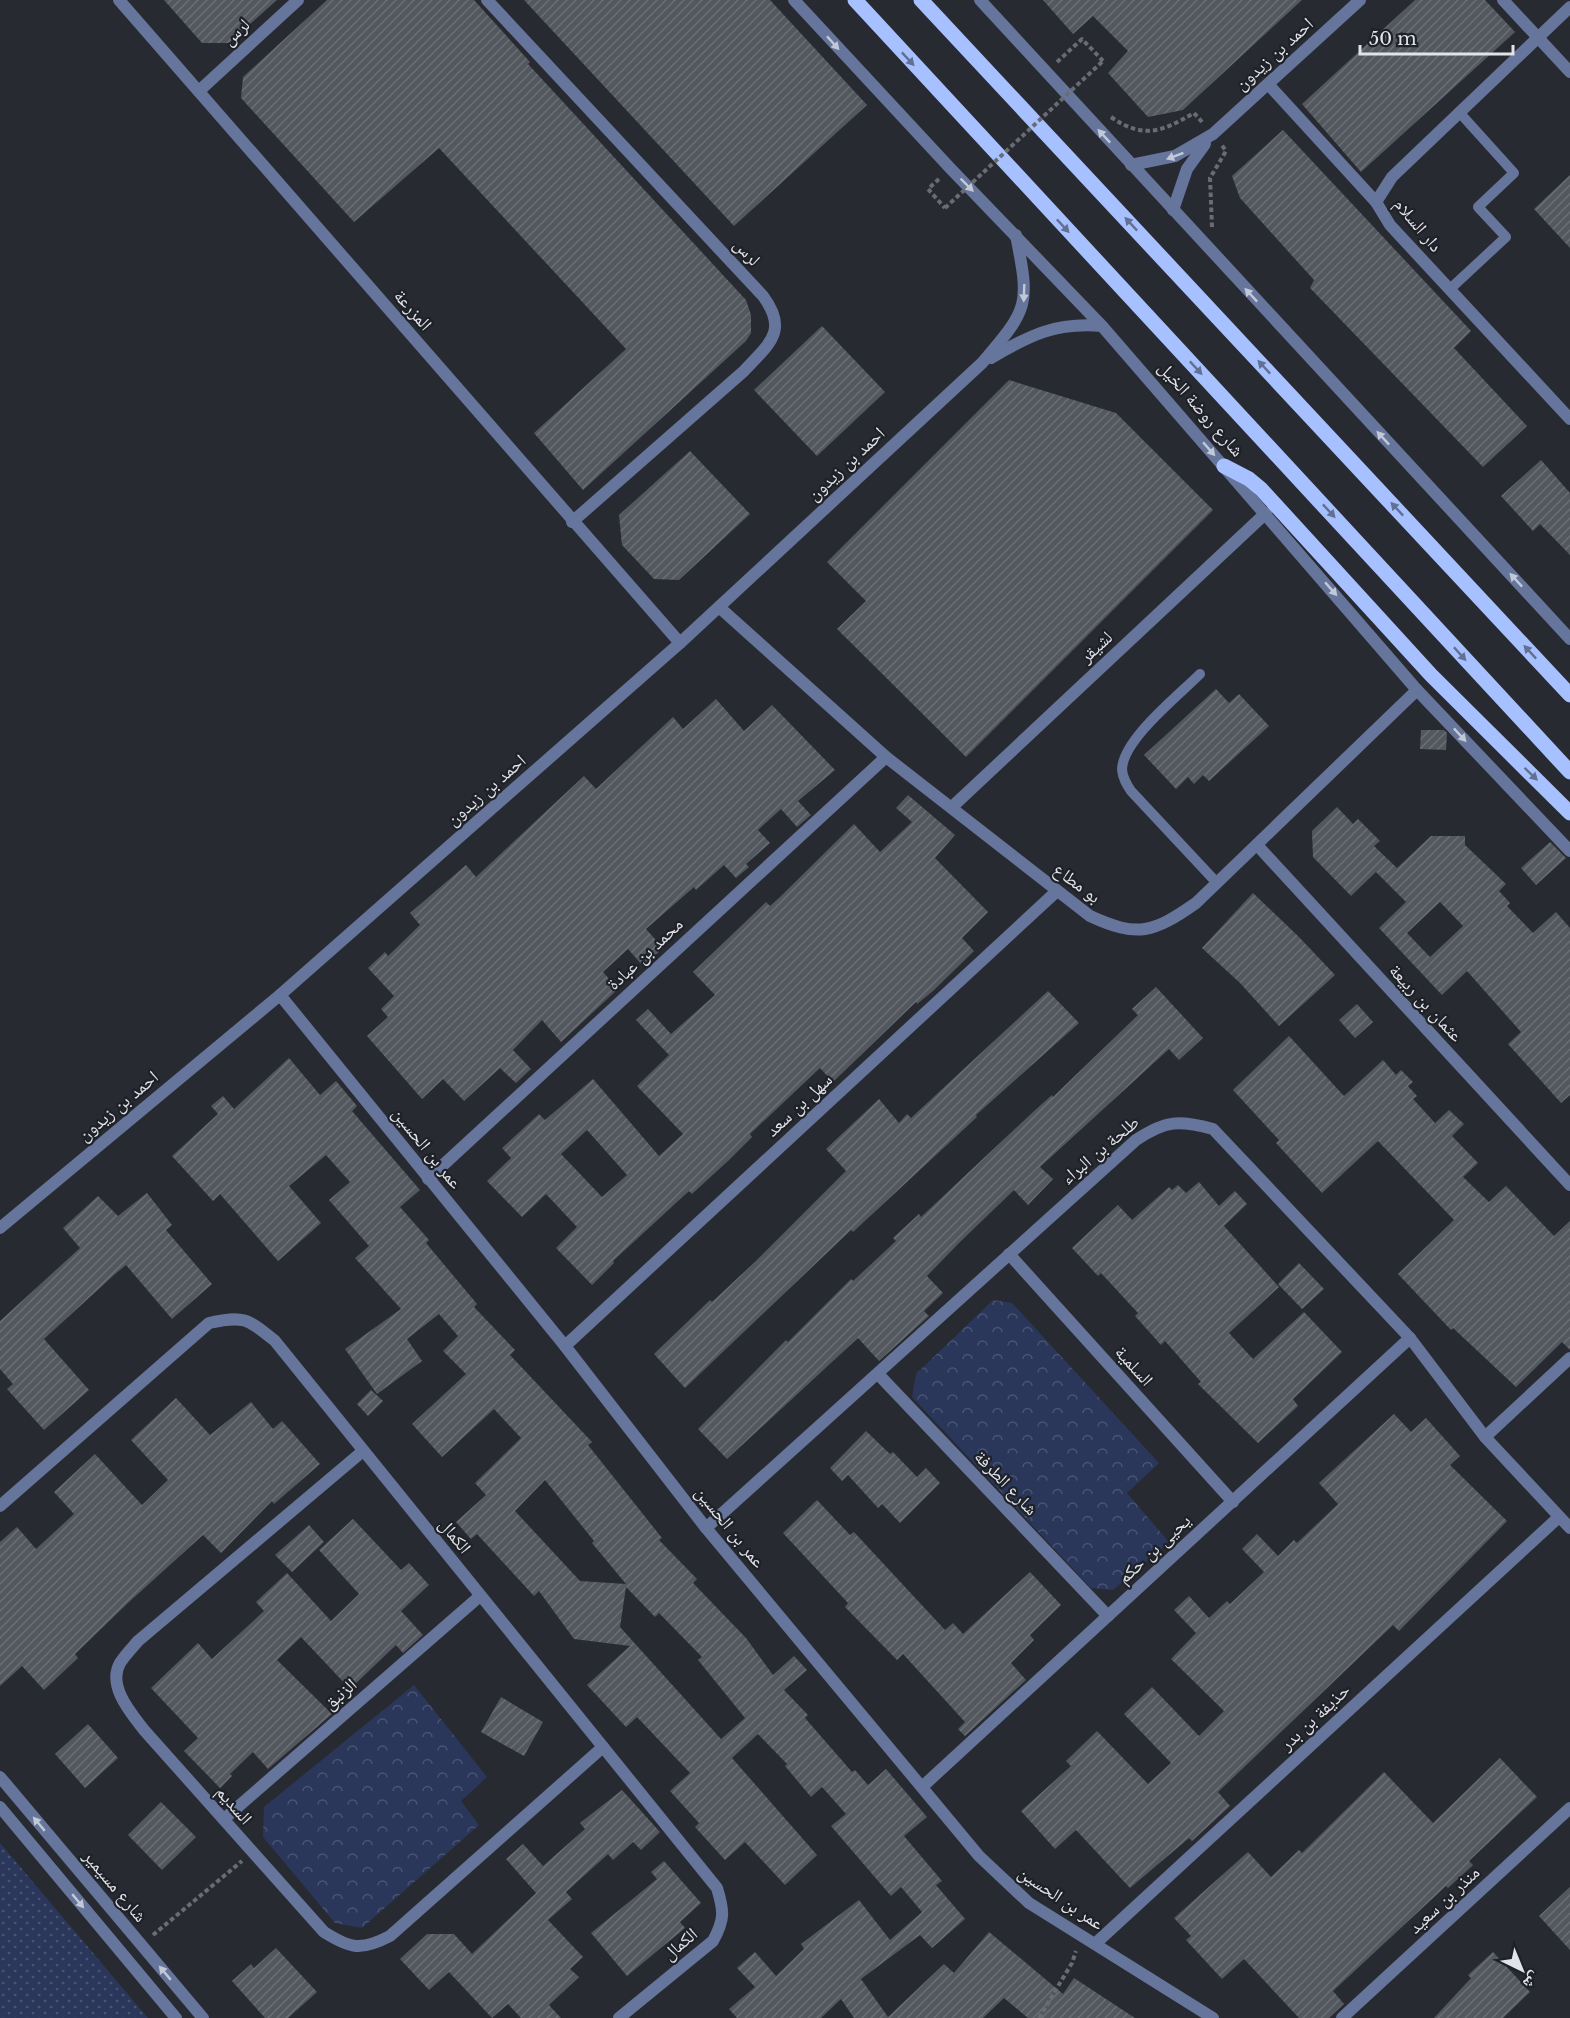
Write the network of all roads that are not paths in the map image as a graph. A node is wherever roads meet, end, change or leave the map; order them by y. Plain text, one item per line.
1 (119, 0) edge
2 (298, 0) edge
3 (487, 0) edge
4 (794, 0) edge
5 (855, 0) edge
6 (921, 0) edge
7 (980, 0) edge
8 (1359, 0) edge
9 (1503, 0) edge
10 (1570, 8) edge
11 (1538, 37) junction
12 (1570, 72) edge
13 (1268, 84) junction
14 (199, 91) junction
15 (1459, 112) junction
16 (1213, 134) junction
17 (1131, 165) junction
18 (1377, 202) junction
19 (1173, 210) junction
20 (1016, 235) junction
21 (1450, 289) junction
22 (1102, 326) junction
23 (982, 363) junction
24 (1570, 419) edge
25 (1224, 466) junction
26 (1266, 513) junction
27 (573, 522) junction
28 (719, 607) junction
29 (1570, 639) edge
30 (680, 643) junction
31 (1200, 674) dead end
32 (1417, 690) junction
33 (1570, 695) edge
34 (886, 756) junction
35 (1570, 772) edge
36 (951, 807) junction
37 (1570, 813) edge
38 (1257, 845) junction
39 (1570, 852) edge
40 (1217, 883) junction
41 (1057, 891) junction
42 (280, 995) junction
43 (428, 1179) junction
44 (1570, 1185) edge
45 (0, 1228) edge
46 (1009, 1254) junction
47 (1410, 1338) junction
48 (565, 1346) junction
49 (1570, 1358) edge
50 (878, 1374) junction
51 (1485, 1437) junction
52 (363, 1452) junction
53 (1233, 1502) junction
54 (0, 1506) edge
55 (1559, 1516) junction
56 (706, 1528) junction
57 (1570, 1528) edge
58 (480, 1596) junction
59 (1108, 1616) junction
60 (603, 1747) junction
61 (0, 1777) edge
62 (922, 1787) junction
63 (0, 1807) edge
64 (1570, 1808) edge
65 (224, 1819) junction
66 (137, 1940) junction
67 (1096, 1943) junction
68 (117, 1947) junction
69 (176, 2018) edge
70 (202, 2018) edge
71 (619, 2018) edge
72 (1213, 2018) edge
73 (1342, 2018) edge

1 - 14 street, المزرعة
2 - 14 street, لرس
3 - 27 street, لرس
4 -> 20 street, شارع روضة الخيل
5 -> 35 main road, شارع روضة الخيل
33 -> 6 main road
17 -> 7 street
8 - 13 street, احمد بن زيدون
9 - 11 street
10 - 11 street, دار السلام
11 - 12 street
11 - 15 street, دار السلام
13 - 16 street, احمد بن زيدون
13 - 18 street
14 - 27 street, المزرعة
15 - 18 street, دار السلام
15 - 21 lane
16 -> 17 street, احمد بن زيدون
16 - 19 street, احمد بن زيدون
17 - 19 street
18 - 21 street, دار السلام
29 -> 19 street
20 - 22 street, شارع روضة الخيل
20 -> 23 street, احمد بن زيدون
21 - 24 street, دار السلام
22 - 23 street, احمد بن زيدون
22 -> 25 street, شارع روضة الخيل
23 - 28 street, احمد بن زيدون
25 - 26 street, شارع روضة الخيل
25 -> 37 main road
26 -> 32 street, شارع روضة الخيل
26 - 36 street, لشيقر
27 - 30 street, المزرعة
28 - 30 street, احمد بن زيدون
28 - 34 street, بو مطاع
30 - 42 street, احمد بن زيدون
31 - 40 lane
32 - 38 street, بو مطاع
32 -> 39 street, شارع روضة الخيل
34 - 36 street, بو مطاع
34 - 43 street, محمد بن عبادة
36 - 41 street, بو مطاع
38 - 40 street, بو مطاع
38 - 44 street, عثمان بن ربيعة
40 - 41 street, بو مطاع
41 - 48 street, سهل بن سعد
42 - 43 street, عمر بن الحسين
42 - 45 street, احمد بن زيدون
43 - 48 street, عمر بن الحسين
46 - 47 street, طلحة بن البراء
46 - 50 street, طلحة بن البراء
46 - 53 street, السلمية
47 - 51 street, طلحة بن البراء
47 - 53 street, يحيى بن حكم
48 - 56 street, عمر بن الحسين
49 - 51 street
50 - 56 street, طلحة بن البراء
50 - 59 street, شارع الطرفة
51 - 55 street, طلحة بن البراء
52 - 54 street, الكمال
52 - 58 street, الكمال
52 - 65 street, السديم
53 - 59 street, يحيى بن حكم
55 - 57 street, طلحة بن البراء
55 - 67 street, حذيفة بن بدر
56 - 62 street, عمر بن الحسين
58 - 60 street, الكمال
58 - 65 street, الزنبق
59 - 62 street, يحيى بن حكم
60 - 65 street, السديم
60 - 71 street, الكمال
66 -> 61 street, شارع مسيمير
62 - 67 street, عمر بن الحسين
63 -> 68 street, شارع مسيمير
64 - 73 street, منذر بن سعيد
66 - 68 street
70 -> 66 street, شارع مسيمير
67 - 72 street, عمر بن الحسين
68 - 69 street, شارع مسيمير

